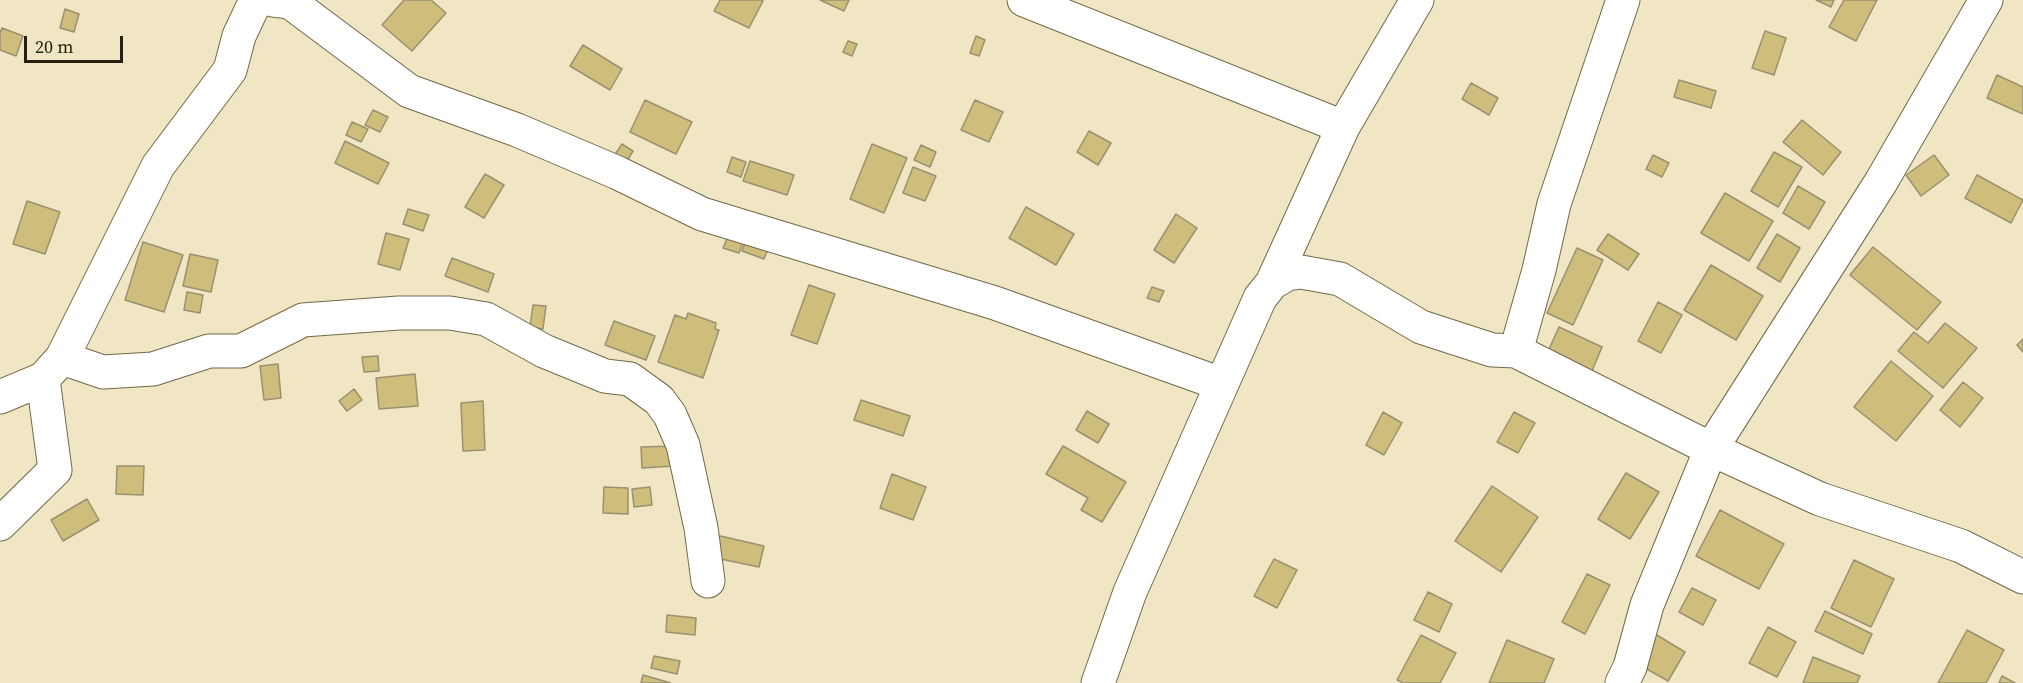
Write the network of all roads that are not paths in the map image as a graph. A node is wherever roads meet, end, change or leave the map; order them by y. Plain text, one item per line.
1 (256, 0) edge
2 (273, 0) edge
3 (1024, 0) edge
4 (1417, 0) edge
5 (1623, 0) edge
6 (1986, 0) edge
7 (1343, 127) junction
8 (1272, 283) junction
9 (1516, 351) junction
10 (52, 369) junction
11 (1221, 384) junction
12 (0, 397) edge
13 (1711, 449) junction
14 (0, 524) edge
15 (2023, 577) edge
16 (708, 580) dead end
17 (1633, 678) edge
18 (1098, 683) edge

1 - 10 street
2 - 11 street
3 - 7 street
4 - 7 street
5 - 9 street
6 - 13 street
7 - 8 street
8 - 9 street
8 - 11 street
9 - 13 street
10 - 12 street
10 - 14 street
10 - 16 street
11 - 18 street
13 - 15 street
13 - 17 street

